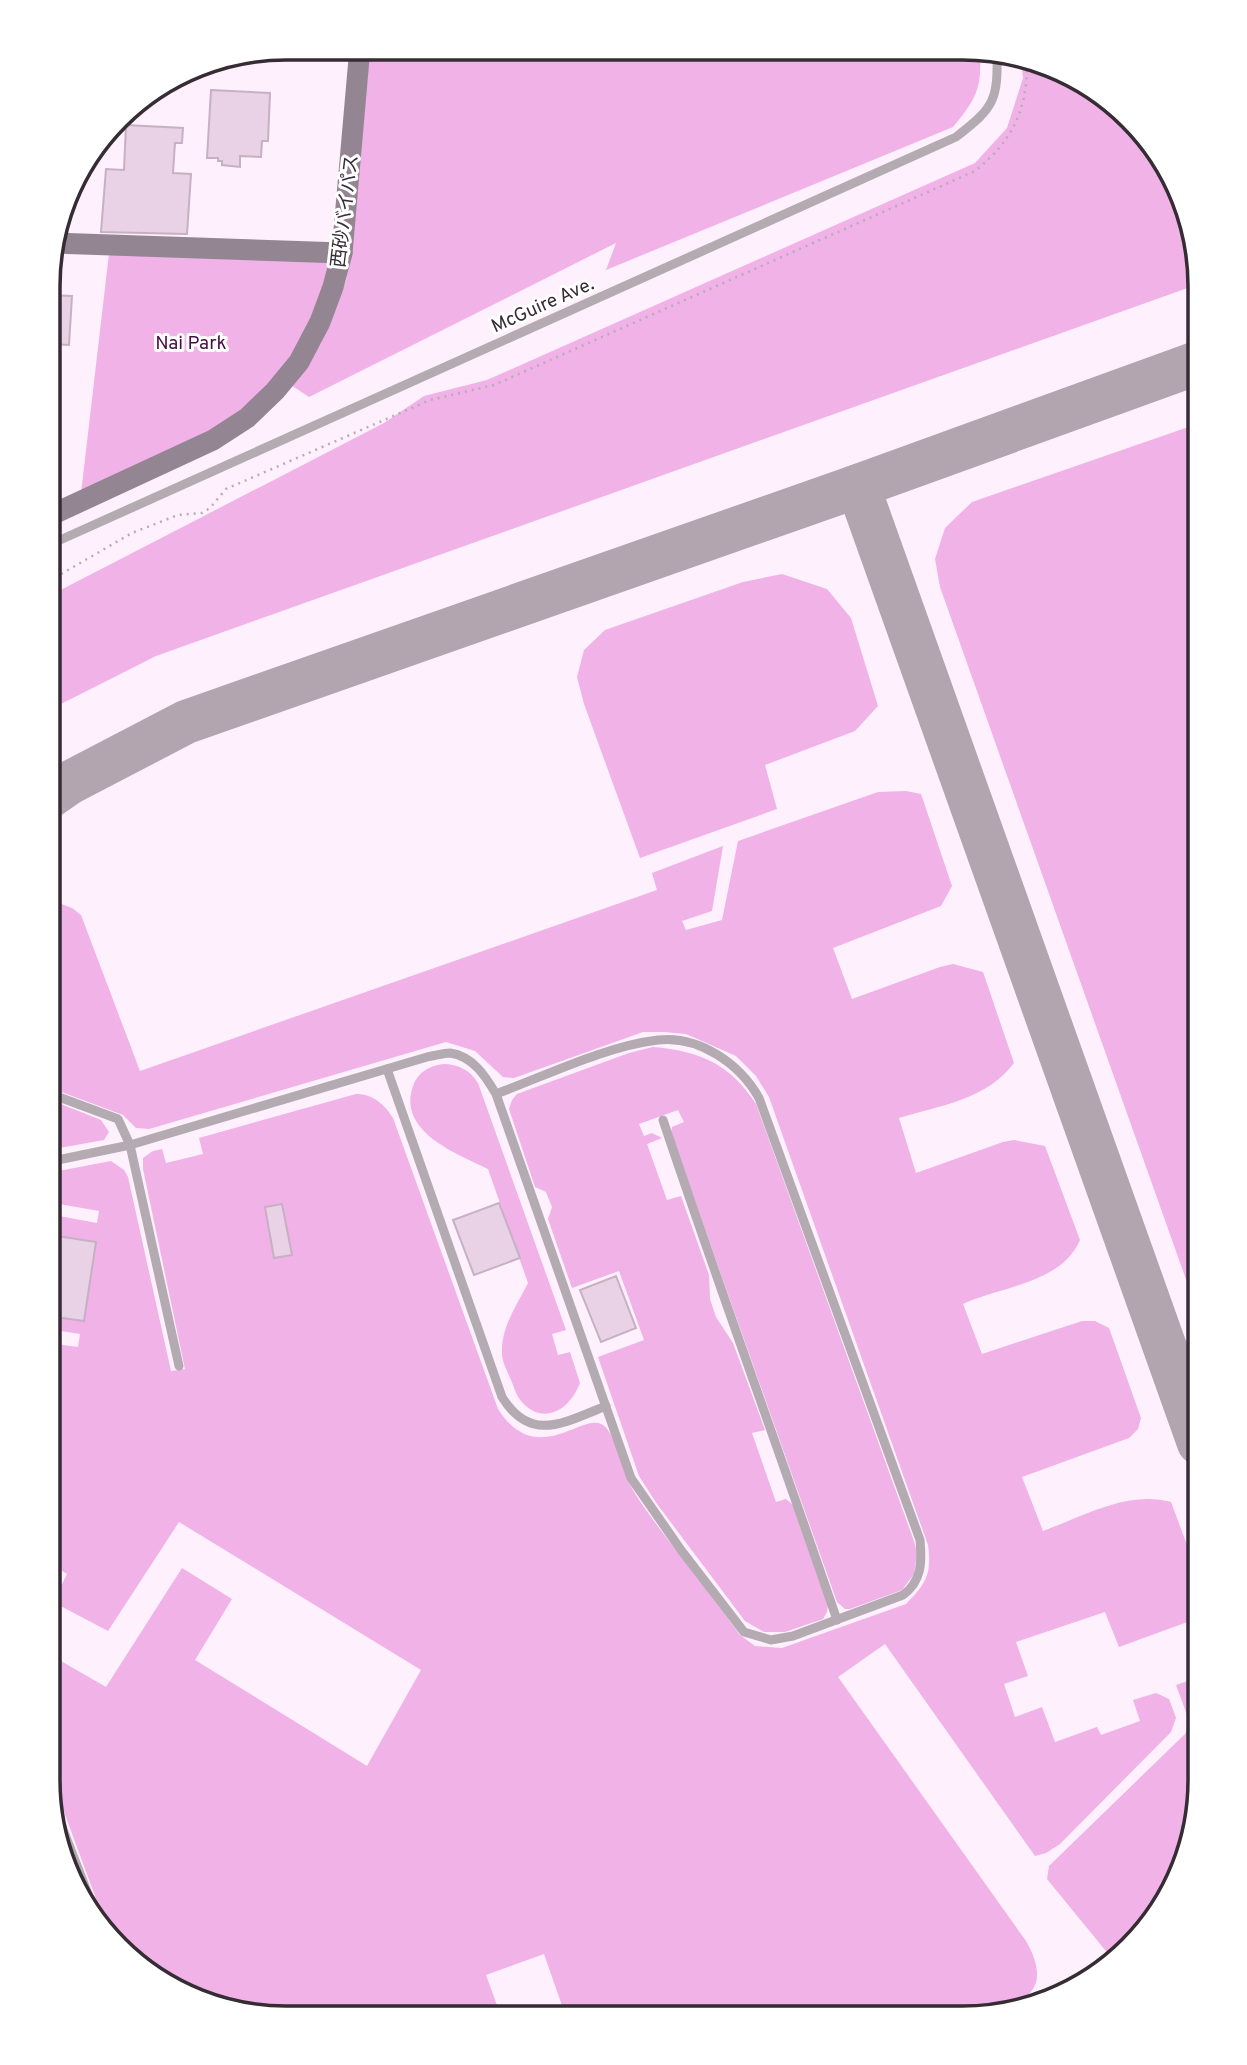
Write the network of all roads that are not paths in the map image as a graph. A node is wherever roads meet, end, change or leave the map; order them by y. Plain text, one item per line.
1 (359, 60) edge
2 (996, 62) edge
3 (64, 243) edge
4 (342, 253) junction
5 (60, 511) edge
6 (60, 540) edge
7 (387, 1069) junction
8 (496, 1094) junction
9 (60, 1097) edge
10 (663, 1120) dead end
11 (130, 1145) junction
12 (60, 1160) edge
13 (179, 1366) dead end
14 (606, 1406) junction
15 (837, 1620) junction

1 - 4 street, 西砂バイパス
2 - 6 lane, McGuire Ave.
3 - 4 street
4 - 5 street, 西砂バイパス
7 - 8 lane
7 - 11 lane
7 - 14 lane
8 - 14 lane
8 - 15 lane
9 - 11 lane
10 - 15 lane
11 - 12 lane
11 - 13 lane
14 - 15 lane

